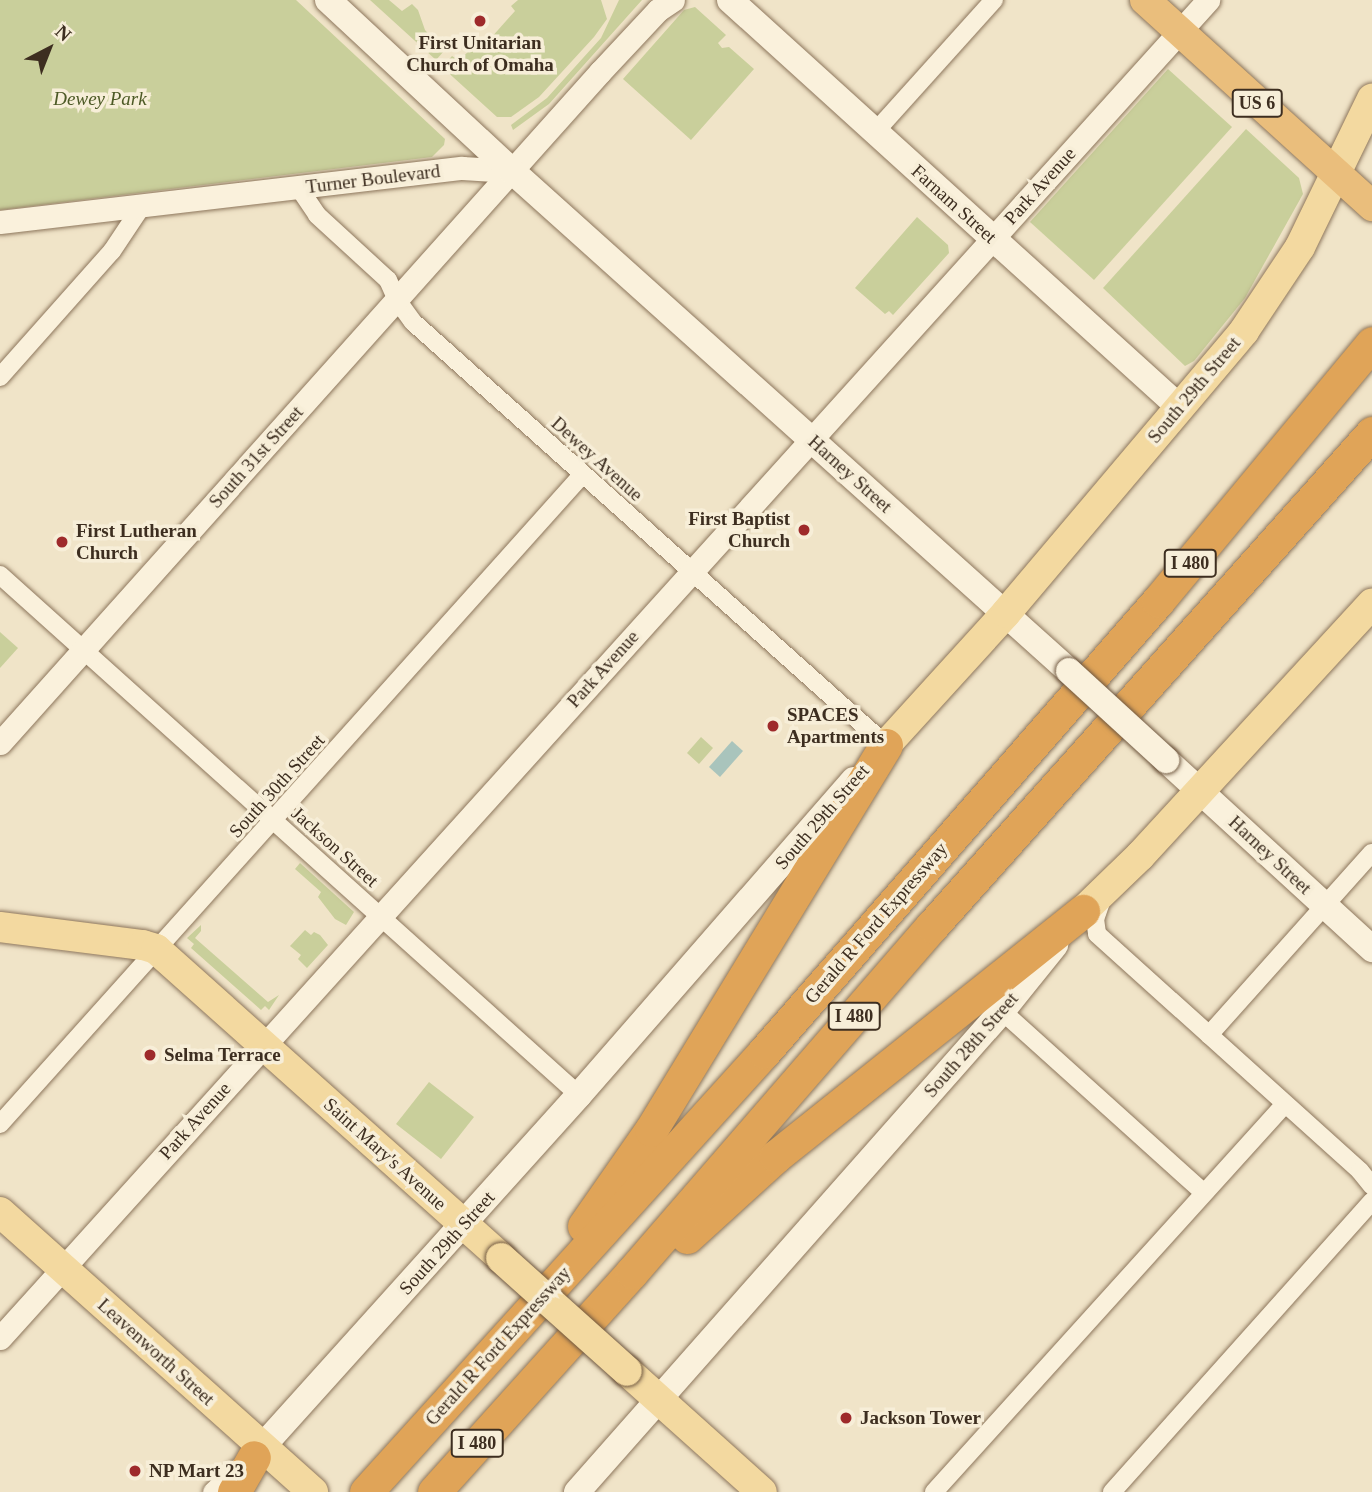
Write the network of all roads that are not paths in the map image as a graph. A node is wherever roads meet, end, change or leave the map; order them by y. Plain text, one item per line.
1 (328, 0) edge
2 (730, 0) edge
3 (994, 0) edge
4 (1144, 0) edge
5 (1208, 0) edge
6 (664, 3) edge
7 (1179, 32) junction
8 (1372, 99) edge
9 (875, 132) junction
10 (512, 171) junction
11 (1335, 173) junction
12 (299, 188) junction
13 (1372, 205) edge
14 (142, 206) junction
15 (0, 222) edge
16 (992, 239) junction
17 (397, 300) junction
18 (1372, 334) edge
19 (1372, 343) edge
20 (0, 377) edge
21 (1328, 396) junction
22 (1179, 407) junction
23 (810, 438) junction
24 (1369, 439) edge
25 (583, 474) junction
26 (691, 571) junction
27 (0, 575) edge
28 (1372, 604) edge
29 (1006, 613) junction
30 (84, 650) junction
31 (0, 743) edge
32 (886, 745) junction
33 (1200, 791) junction
34 (274, 821) junction
35 (1372, 853) edge
36 (1094, 900) junction
37 (1325, 906) junction
38 (381, 916) junction
39 (0, 927) edge
40 (156, 949) junction
41 (1372, 949) edge
42 (1002, 1011) junction
43 (1209, 1035) junction
44 (264, 1045) junction
45 (579, 1095) junction
46 (1285, 1104) junction
47 (0, 1124) edge
48 (1372, 1186) edge
49 (1203, 1192) junction
50 (1372, 1202) edge
51 (0, 1212) edge
52 (464, 1225) junction
53 (62, 1268) junction
54 (632, 1272) junction
55 (558, 1279) junction
56 (0, 1338) edge
57 (659, 1400) junction
58 (258, 1452) junction
59 (306, 1486) edge
60 (212, 1492) edge
61 (234, 1492) edge
62 (366, 1492) edge
63 (434, 1492) edge
64 (577, 1492) edge
65 (762, 1492) edge
66 (934, 1492) edge
67 (1112, 1492) edge

1 - 10 main road, Harney Street
2 - 9 main road, Farnam Street
3 - 9 street
4 - 7 highway, US 6
5 - 7 street, Park Avenue
6 - 10 street
7 - 11 highway, US 6
7 - 16 street, Park Avenue
8 - 11 main road, South 29th Street
9 - 16 main road, Farnam Street
10 - 12 street, Turner Boulevard
10 - 17 street, South 31st Street
10 - 23 main road, Harney Street
11 - 13 highway, US 6
11 - 22 main road, South 29th Street
12 - 14 street, Turner Boulevard
12 - 17 street, Dewey Avenue
14 - 15 street, Turner Boulevard
14 - 20 street
16 - 22 main road, Farnam Street
16 - 23 street, Park Avenue
17 - 25 street, Dewey Avenue
17 - 30 street, South 31st Street
18 - 21 highway
19 - 21 highway, Gerald R Ford Expressway / I 480
21 - 55 highway, Gerald R Ford Expressway / I 480
22 - 29 main road, South 29th Street
23 - 26 street, Park Avenue
23 - 29 main road, Harney Street
24 - 54 highway, I 480
25 - 26 street, Dewey Avenue
25 - 34 street, South 30th Street
26 - 32 street, Dewey Avenue
26 - 38 street, Park Avenue
27 - 30 street, Jackson Street
28 - 33 main road, South 28th Street
29 - 32 main road, South 29th Street
29 - 33 main road, Harney Street, bridge
30 - 31 street, South 31st Street
30 - 34 street, Jackson Street
32 - 45 main road, South 29th Street
32 - 55 highway
33 - 36 main road, South 28th Street
33 - 37 main road, Harney Street
34 - 38 street, Jackson Street
34 - 40 street, South 30th Street
35 - 37 street
36 - 42 main road, South 28th Street
36 - 43 street
36 - 54 highway
37 - 41 main road, Harney Street
37 - 43 street
38 - 44 street, Park Avenue
38 - 45 street, Jackson Street
39 - 40 main road
40 - 44 main road, Saint Mary's Avenue
40 - 47 street, South 30th Street
42 - 49 street
42 - 57 main road, South 28th Street
43 - 46 street
44 - 52 main road, Saint Mary's Avenue
44 - 53 street, Park Avenue
45 - 52 main road, South 29th Street
46 - 48 street
46 - 49 street
49 - 66 street
50 - 67 street
51 - 53 main road, Leavenworth Street
52 - 57 main road, Saint Mary's Avenue, bridge
52 - 58 main road, South 29th Street
53 - 56 street, Park Avenue
53 - 58 main road, Leavenworth Street
54 - 63 highway, I 480
55 - 62 highway, Gerald R Ford Expressway / I 480
57 - 64 main road, South 28th Street
57 - 65 main road, Saint Mary's Avenue
58 - 59 main road, Leavenworth Street
58 - 60 street, South 29th Street
58 - 61 highway

